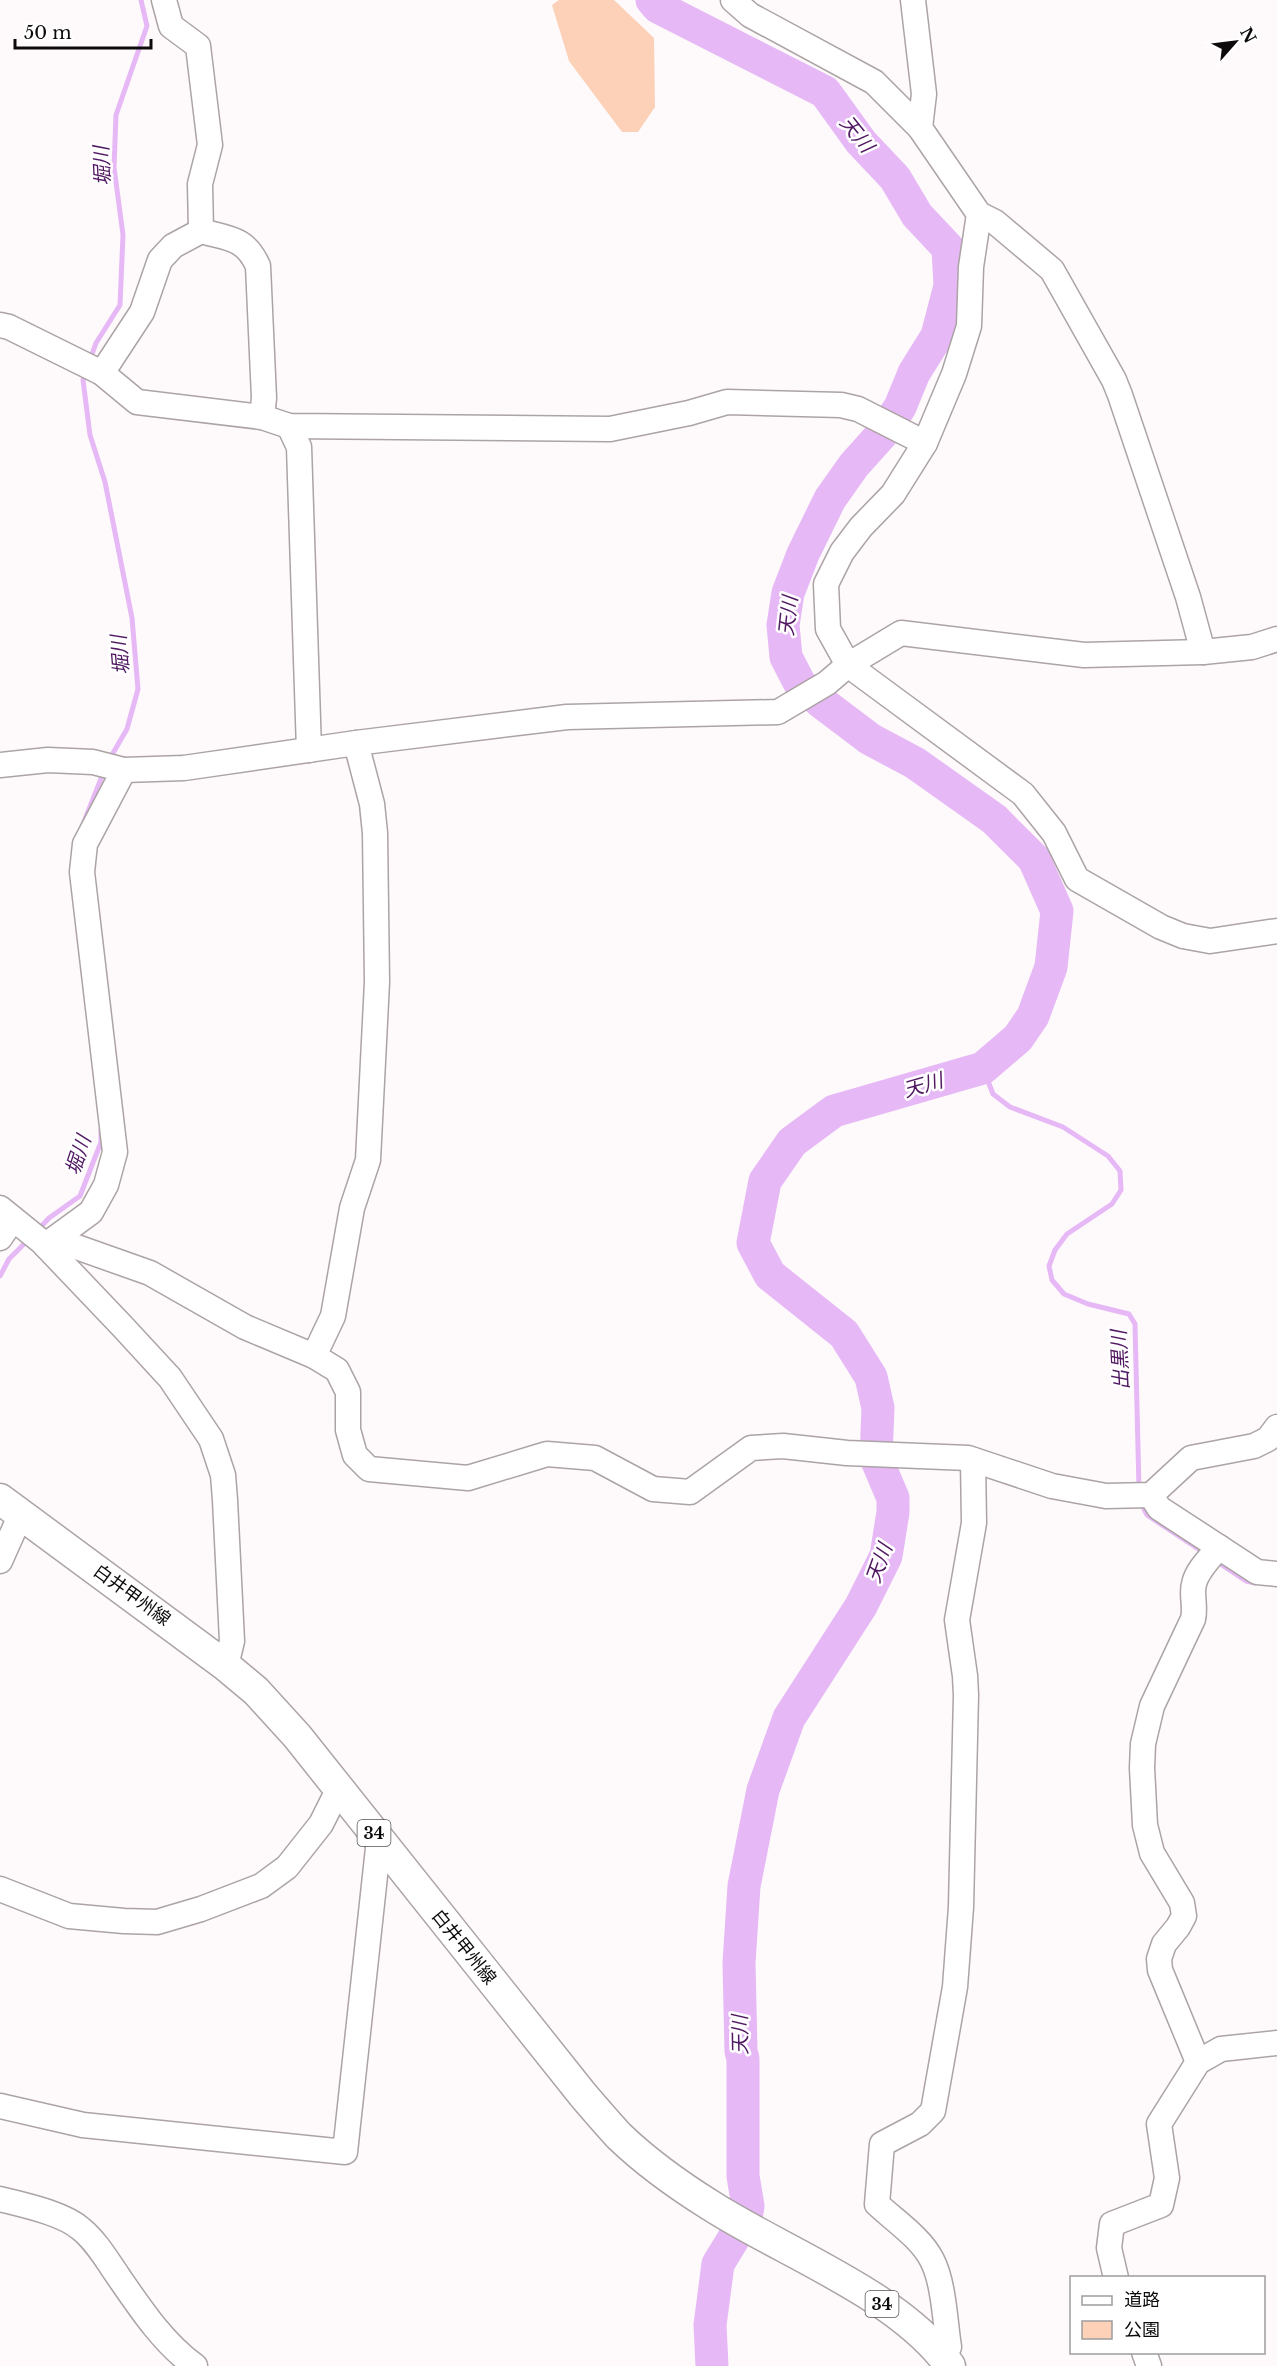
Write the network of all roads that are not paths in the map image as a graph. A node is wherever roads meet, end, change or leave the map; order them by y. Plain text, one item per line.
1 (164, 0) edge
2 (732, 0) edge
3 (913, 0) edge
4 (920, 128) junction
5 (979, 214) junction
6 (201, 231) junction
7 (0, 325) edge
8 (100, 372) junction
9 (262, 417) junction
10 (289, 426) junction
11 (918, 439) junction
12 (1277, 639) edge
13 (1203, 652) junction
14 (848, 665) junction
15 (356, 743) junction
16 (309, 750) junction
17 (0, 765) edge
18 (111, 767) junction
19 (1277, 932) edge
20 (8, 1223) edge
21 (47, 1242) junction
22 (314, 1356) junction
23 (1277, 1428) edge
24 (973, 1460) junction
25 (1143, 1496) junction
26 (10, 1506) edge
27 (1218, 1547) junction
28 (0, 1561) edge
29 (1277, 1574) edge
30 (226, 1666) junction
31 (342, 1792) junction
32 (379, 1839) junction
33 (0, 1889) edge
34 (1277, 2043) edge
35 (1198, 2062) junction
36 (0, 2106) edge
37 (0, 2199) edge
38 (1116, 2276) edge
39 (947, 2361) edge
40 (195, 2366) edge

1 - 6 street
2 - 4 street
3 - 4 street
4 - 5 street
5 - 11 street
5 - 13 street
6 - 8 street
6 - 9 street
7 - 8 street
8 - 9 street
9 - 10 street
10 - 11 street
10 - 16 street
11 - 14 street
12 - 13 street
13 - 14 street
14 - 15 street
14 - 19 street
15 - 16 street
15 - 22 street
16 - 18 street
17 - 18 street
18 - 21 street
20 - 21 street
21 - 22 street
21 - 30 street
22 - 24 street
23 - 25 street
24 - 25 street
24 - 39 street
25 - 27 street
26 - 28 street
26 - 30 main road, 白井甲州線 / 34
27 - 29 street
27 - 35 street
30 - 31 main road, 白井甲州線 / 34
31 - 32 main road, 白井甲州線 / 34
31 - 33 street
32 - 36 street
32 - 39 main road, 白井甲州線 / 34
34 - 35 street
35 - 38 street
37 - 40 street

